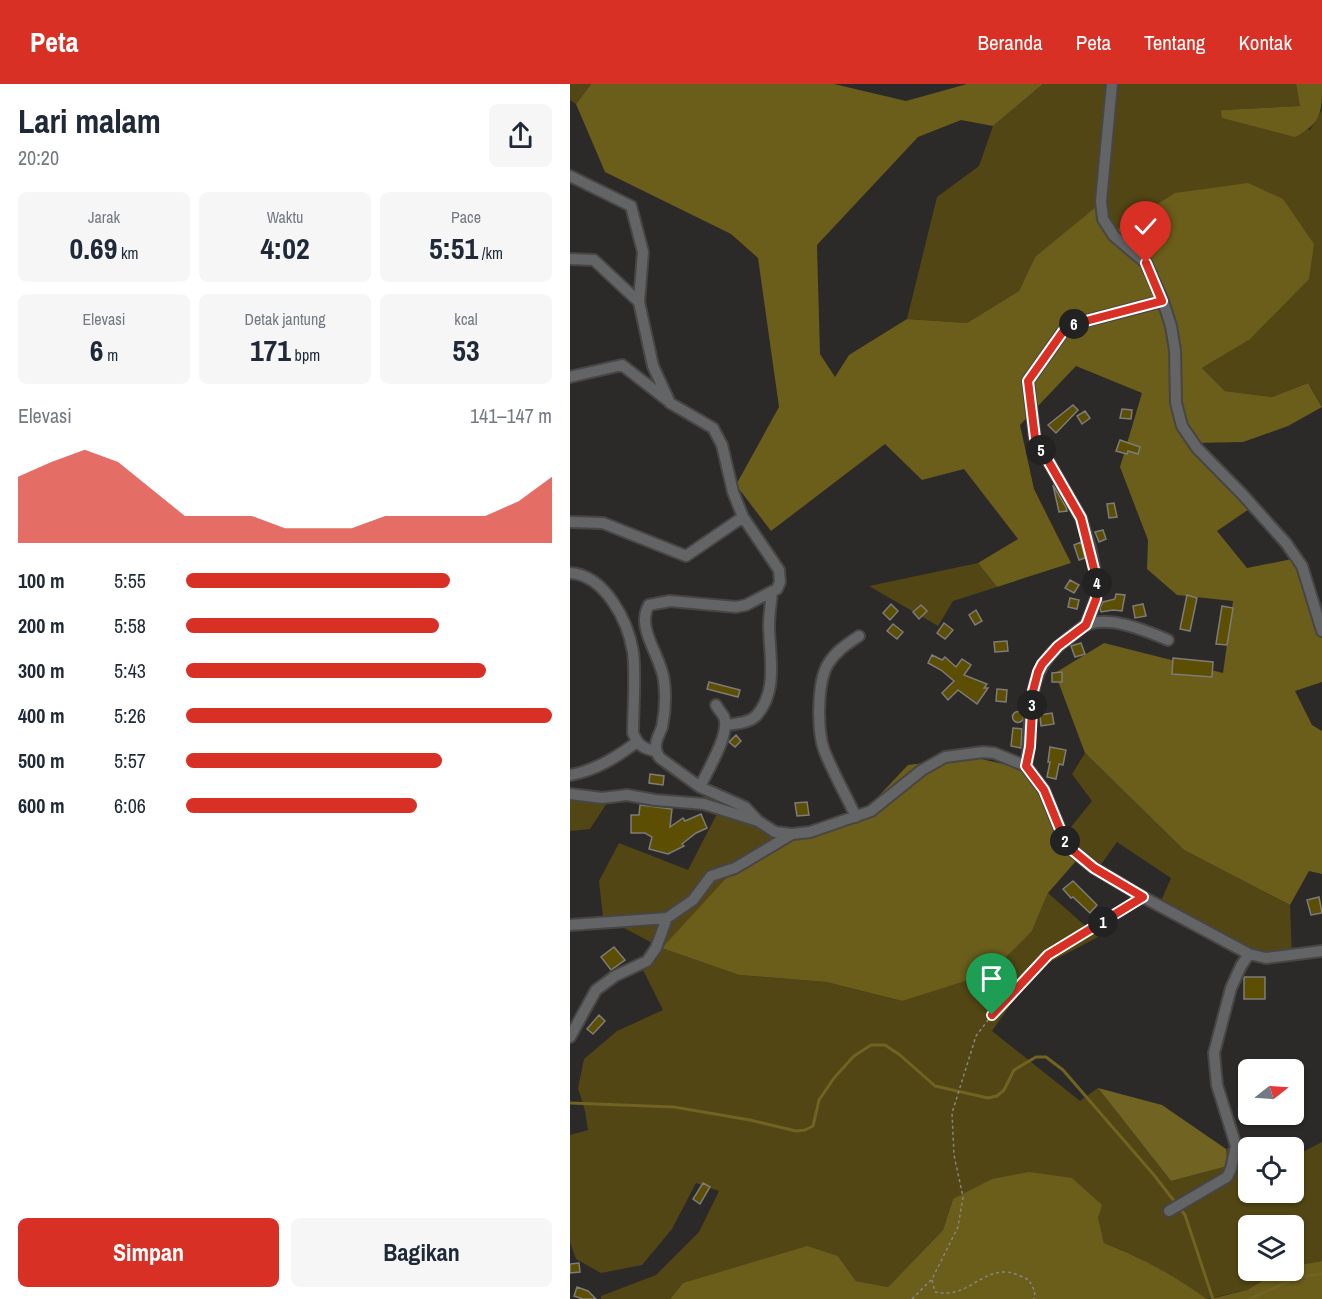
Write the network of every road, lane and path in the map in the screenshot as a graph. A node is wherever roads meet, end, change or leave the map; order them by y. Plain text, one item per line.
1 (1112, 84) edge
2 (570, 176) edge
3 (570, 259) edge
4 (1162, 301) junction
5 (639, 302) junction
6 (570, 377) edge
7 (670, 403) junction
8 (743, 517) junction
9 (570, 522) edge
10 (570, 573) edge
11 (771, 592) junction
12 (1086, 625) junction
13 (1322, 631) edge
14 (858, 636) dead end
15 (1168, 640) dead end
16 (716, 705) dead end
17 (726, 725) junction
18 (637, 742) junction
19 (656, 751) junction
20 (1026, 766) junction
21 (570, 775) edge
22 (700, 787) junction
23 (570, 794) edge
24 (856, 816) junction
25 (758, 821) junction
26 (792, 834) junction
27 (1143, 897) junction
28 (667, 918) junction
29 (570, 925) edge
30 (1322, 951) edge
31 (1249, 954) junction
32 (570, 1036) edge
33 (1169, 1210) dead end
34 (932, 1279) junction
35 (986, 1281) dead end
36 (943, 1297) dead end
37 (912, 1299) edge
38 (1034, 1299) edge

1 - 4 street
2 - 5 street
3 - 5 street
4 - 12 street
4 - 13 street
5 - 7 street
6 - 7 street
7 - 8 street
8 - 9 street
8 - 11 street
10 - 18 street
11 - 17 street
11 - 19 street
12 - 15 street
12 - 20 street
14 - 24 street
16 - 17 street
17 - 22 street
18 - 19 street
18 - 21 street
19 - 22 street
20 - 24 street
20 - 27 street
22 - 25 street
23 - 25 street
24 - 26 street
25 - 26 street
26 - 28 street
27 - 31 street
27 - 34 path
28 - 29 street
28 - 32 street
30 - 31 street
31 - 33 street
34 - 36 path
34 - 37 path
35 - 38 path

